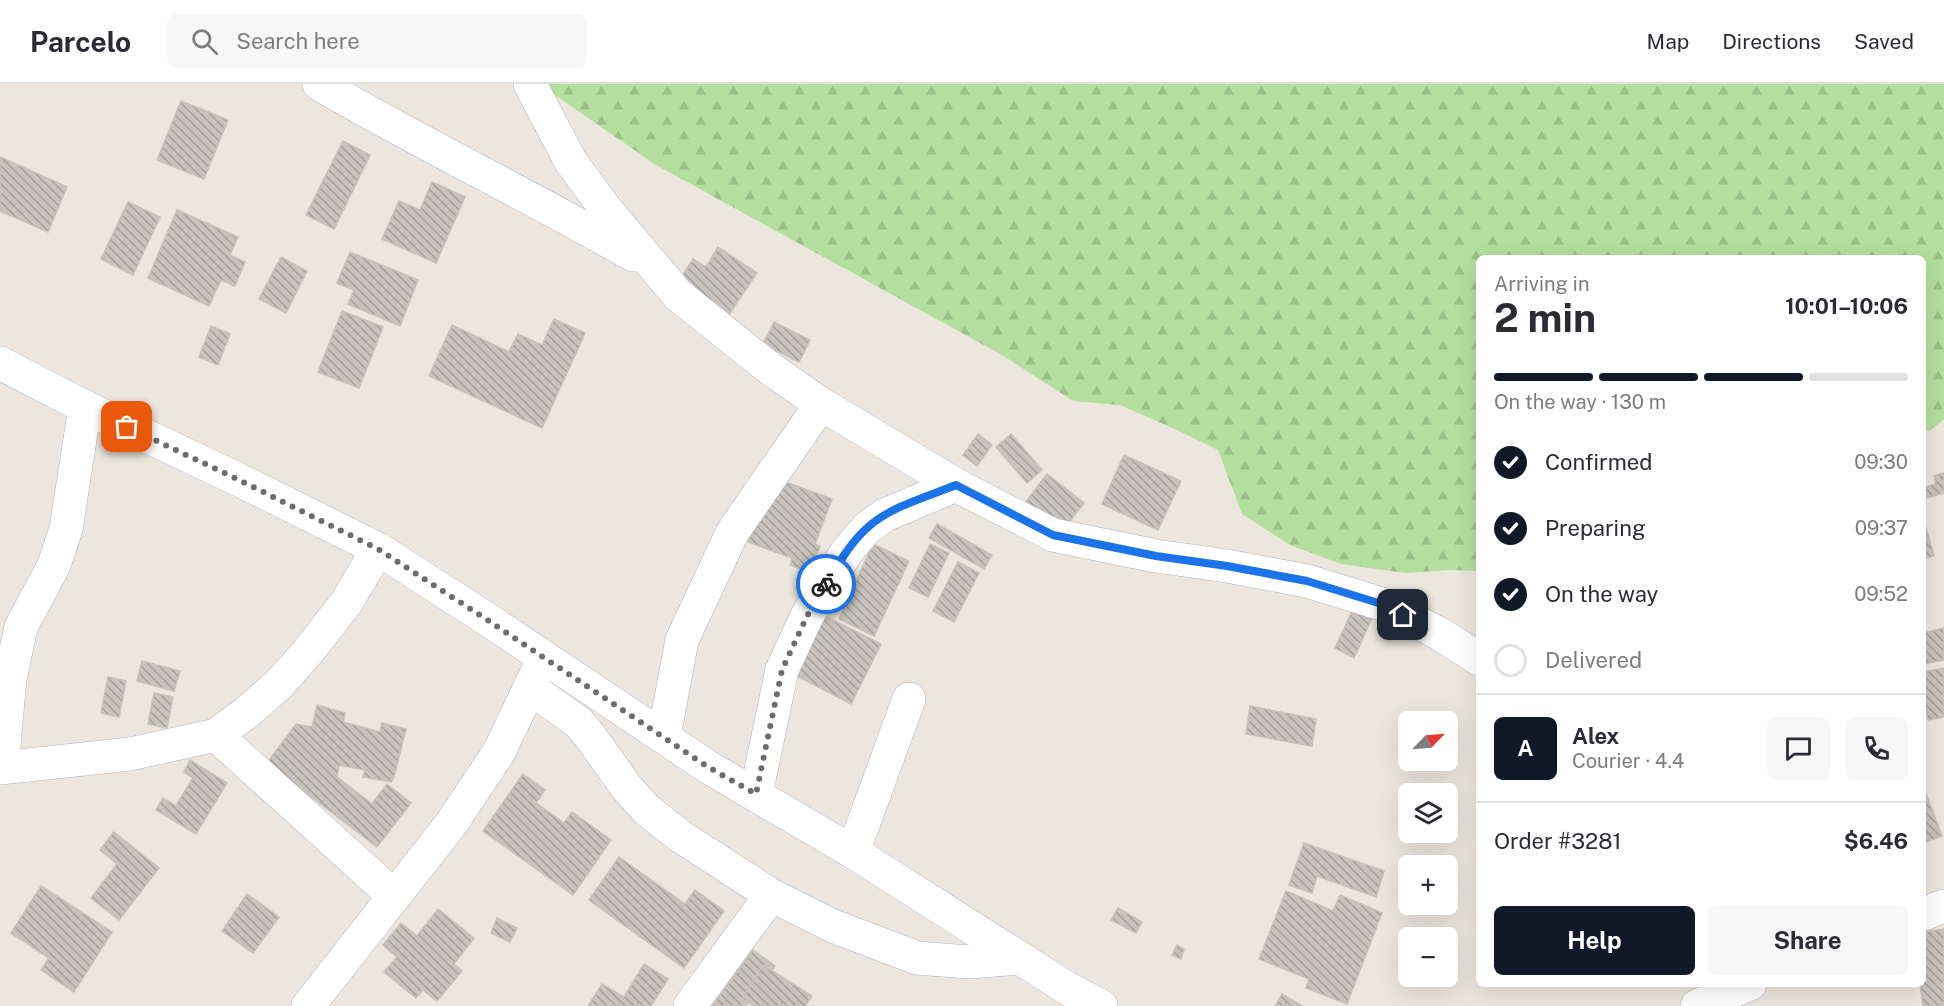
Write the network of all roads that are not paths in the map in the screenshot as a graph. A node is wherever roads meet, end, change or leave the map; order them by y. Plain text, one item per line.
1 (319, 84) edge
2 (530, 84) edge
3 (652, 266) junction
4 (0, 363) edge
5 (821, 404) junction
6 (85, 407) junction
7 (956, 485) junction
8 (378, 549) junction
9 (544, 657) junction
10 (1476, 657) edge
11 (530, 688) junction
12 (909, 699) dead end
13 (216, 735) junction
14 (664, 736) junction
15 (1, 768) edge
16 (756, 794) junction
17 (853, 852) junction
18 (771, 895) junction
19 (394, 896) junction
20 (1944, 906) edge
21 (1926, 913) edge
22 (1020, 958) junction
23 (1746, 993) edge
24 (1064, 998) edge
25 (308, 1006) edge
26 (690, 1006) edge
27 (1101, 1006) edge
28 (1697, 1006) edge

1 - 3 street
2 - 3 street
3 - 5 street
4 - 6 street
5 - 7 street
5 - 14 street
6 - 8 street
6 - 15 street
7 - 10 street
7 - 16 street
8 - 9 street
8 - 13 street
9 - 11 street
9 - 14 street
11 - 18 street
11 - 19 street
12 - 17 street
13 - 15 street
13 - 19 street
14 - 16 street
16 - 17 street
17 - 22 street
18 - 22 street
18 - 26 street
19 - 25 street
20 - 21 street
22 - 24 street
23 - 28 street
24 - 27 street

